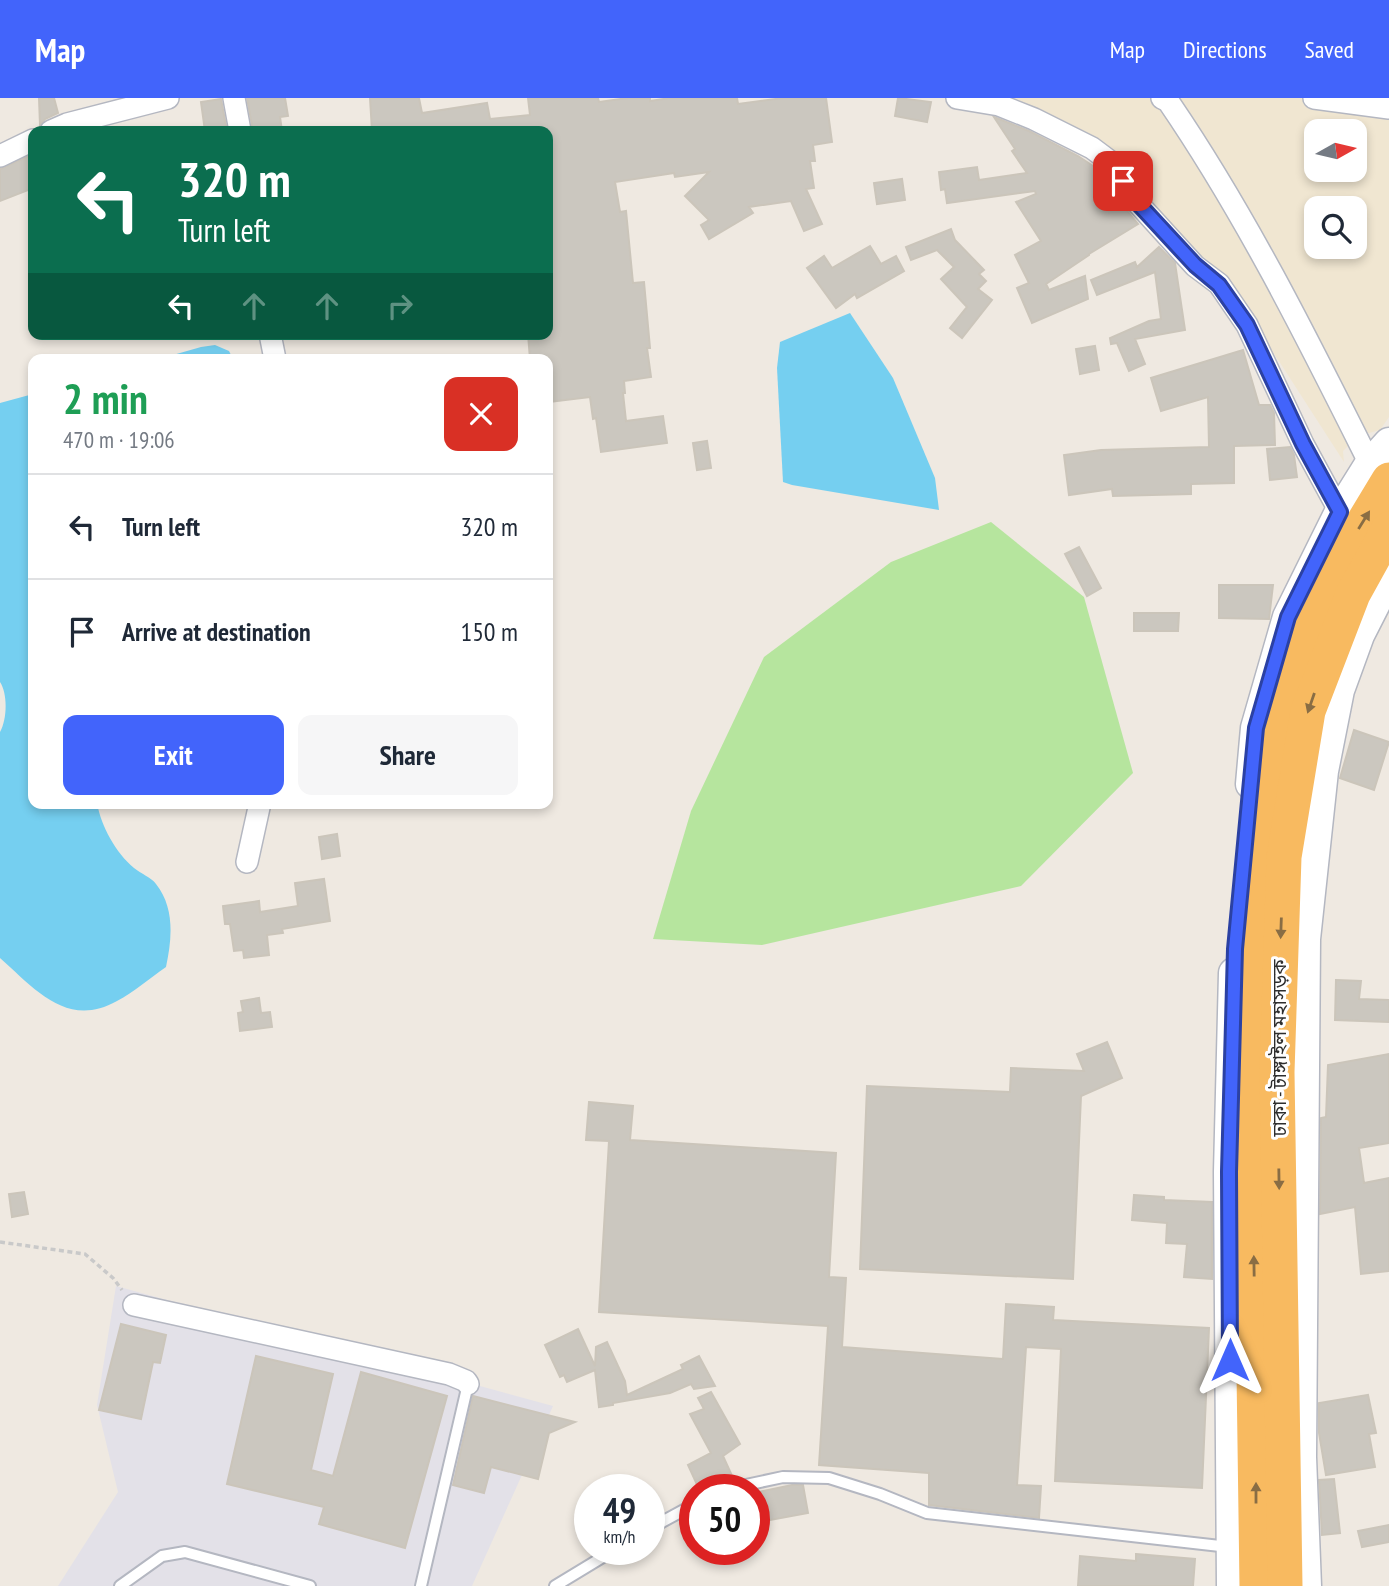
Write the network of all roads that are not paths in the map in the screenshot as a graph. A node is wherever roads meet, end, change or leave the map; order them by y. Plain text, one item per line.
1 (168, 98) edge
2 (234, 98) edge
3 (957, 98) edge
4 (1162, 98) edge
5 (1314, 98) edge
6 (1389, 108) edge
7 (62, 126) edge
8 (239, 126) edge
9 (28, 142) edge
10 (0, 156) edge
11 (1383, 462) edge
12 (1340, 512) junction
13 (1389, 529) edge
14 (1389, 576) edge
15 (259, 809) edge
16 (247, 862) dead end
17 (134, 1305) road end
18 (468, 1384) joint
19 (770, 1480) edge
20 (1243, 1549) junction
21 (590, 1565) edge
22 (120, 1586) edge
23 (310, 1586) edge
24 (421, 1586) edge
25 (555, 1586) edge
26 (1232, 1586) edge
27 (1258, 1586) edge
28 (1284, 1586) edge
29 (1306, 1586) edge

1 - 7 street
2 - 8 street
3 - 12 street
4 - 11 street
5 - 6 street
9 - 10 street
11 - 12 main road
20 -> 11 highway, ঢাকা - টাঙ্গাইল মহাসড়ক
12 - 20 main road
13 -> 28 highway, ঢাকা - টাঙ্গাইল মহাসড়ক
14 - 29 main road
15 - 16 street
17 - 18 street
18 - 24 lane
19 - 20 lane
20 - 26 main road
20 - 27 highway, ঢাকা - টাঙ্গাইল মহাসড়ক
21 - 25 lane
22 - 23 lane

